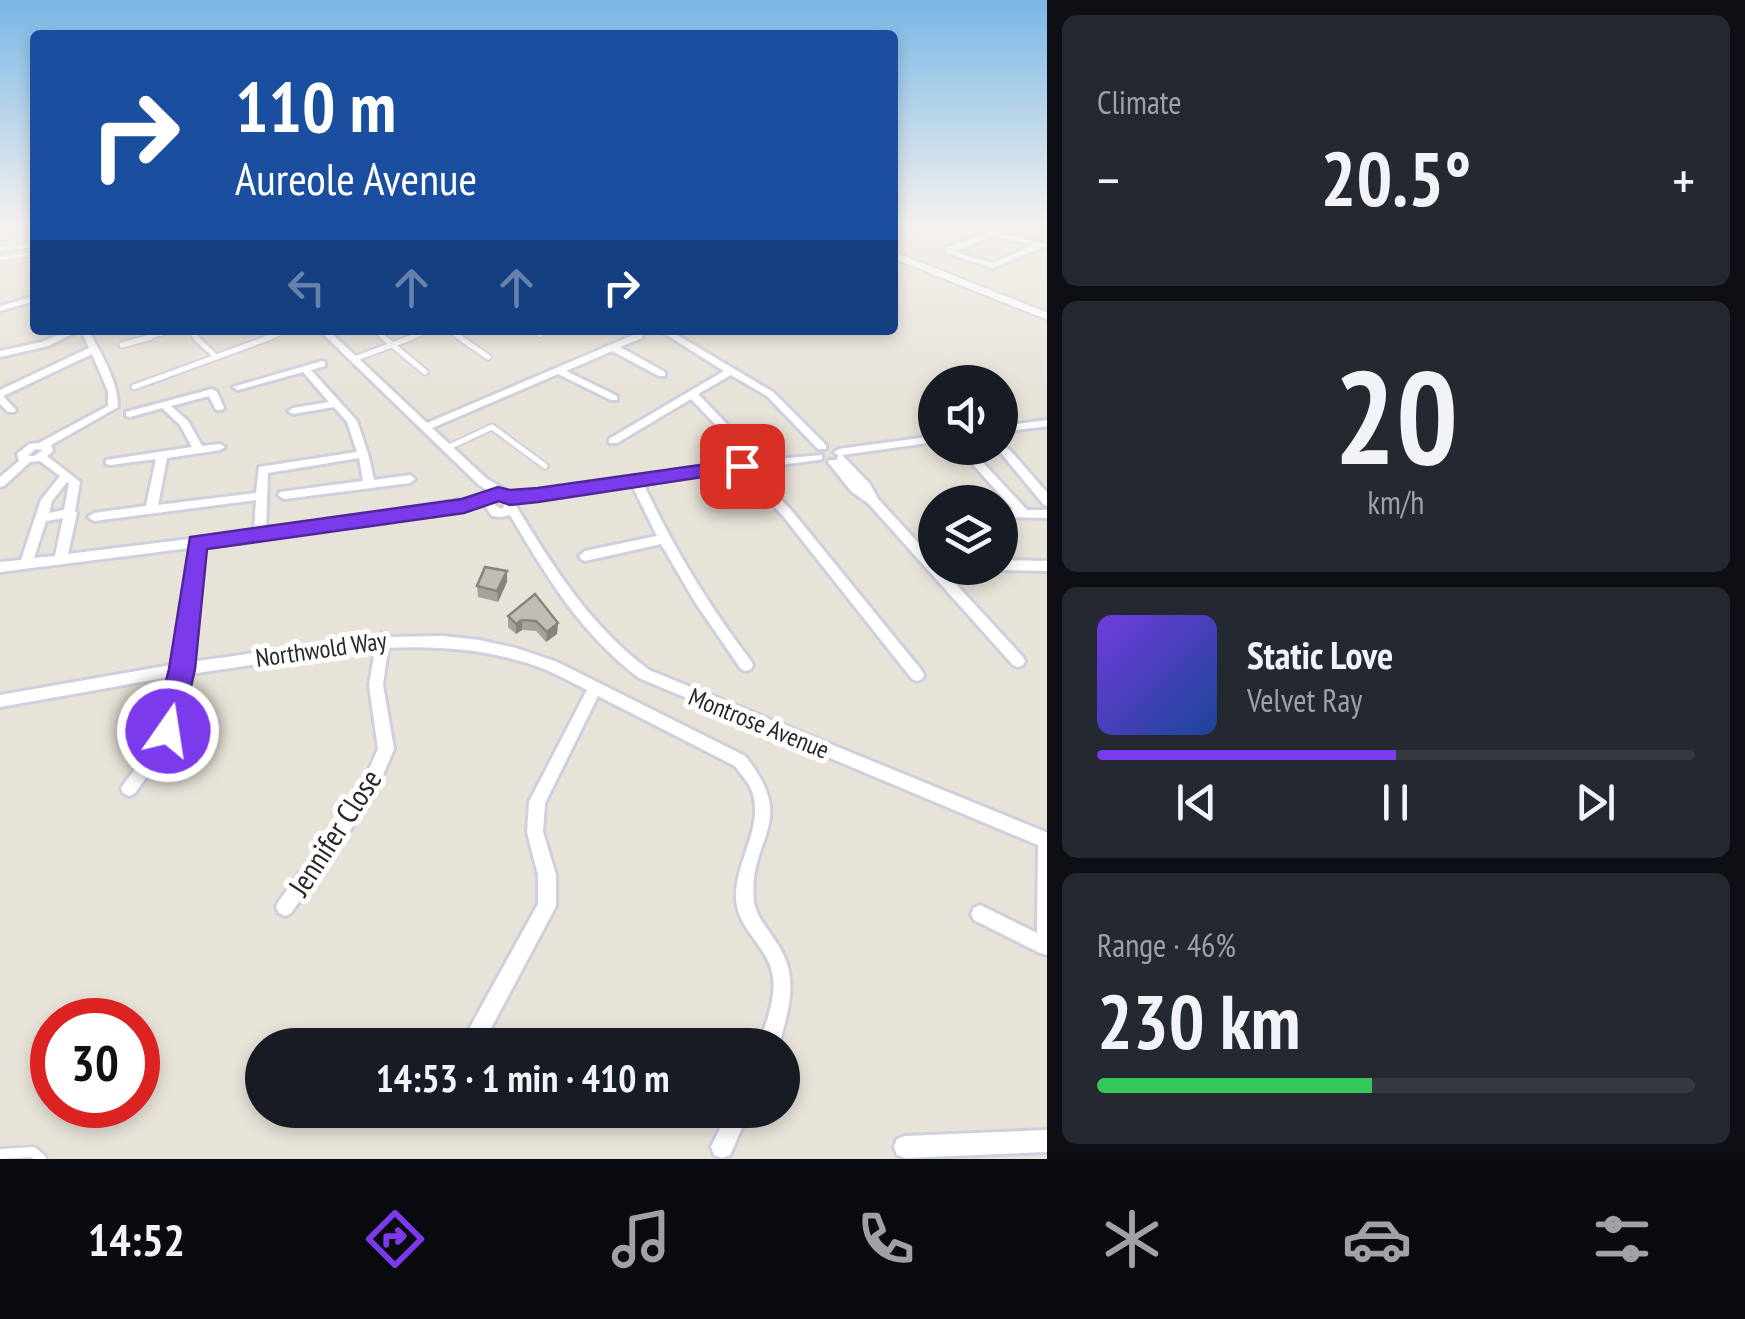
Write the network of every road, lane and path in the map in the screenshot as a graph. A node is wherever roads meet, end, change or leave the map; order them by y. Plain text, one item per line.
1 (954, 279) edge
2 (975, 279) edge
3 (30, 300) edge
4 (1047, 308) edge
5 (1, 312) edge
6 (1047, 317) edge
7 (64, 335) edge
8 (88, 335) edge
9 (157, 335) edge
10 (193, 335) edge
11 (276, 335) edge
12 (328, 335) edge
13 (381, 335) edge
14 (417, 335) edge
15 (456, 335) edge
16 (672, 335) edge
17 (639, 336) dead end
18 (122, 345) dead end
19 (392, 345) junction
20 (614, 348) junction
21 (95, 349) junction
22 (0, 354) edge
23 (488, 357) dead end
24 (216, 358) junction
25 (354, 359) junction
26 (322, 364) dead end
27 (305, 370) junction
28 (732, 370) junction
29 (425, 372) dead end
30 (560, 372) junction
31 (662, 374) dead end
32 (134, 388) dead end
33 (238, 388) dead end
34 (692, 394) junction
35 (0, 396) edge
36 (614, 398) dead end
37 (337, 403) junction
38 (164, 405) junction
39 (219, 408) dead end
40 (12, 410) dead end
41 (293, 411) dead end
42 (130, 414) dead end
43 (1047, 423) edge
44 (426, 427) junction
45 (1018, 427) edge
46 (612, 441) dead end
47 (918, 442) edge
48 (220, 447) dead end
49 (447, 448) junction
50 (745, 449) dead end
51 (199, 450) junction
52 (42, 451) junction
53 (820, 452) junction
54 (362, 454) junction
55 (162, 455) junction
56 (837, 458) junction
57 (110, 462) dead end
58 (979, 465) edge
59 (1017, 465) edge
60 (545, 466) dead end
61 (742, 466) junction
62 (66, 476) junction
63 (410, 479) dead end
64 (636, 481) junction
65 (0, 483) edge
66 (368, 484) junction
67 (284, 495) dead end
68 (260, 496) junction
69 (1047, 501) edge
70 (500, 502) junction
71 (151, 510) junction
72 (71, 513) junction
73 (1018, 514) edge
74 (1024, 514) junction
75 (1047, 514) edge
76 (94, 517) dead end
77 (41, 518) junction
78 (260, 535) junction
79 (662, 539) junction
80 (197, 543) junction
81 (918, 547) edge
82 (585, 556) dead end
83 (61, 558) junction
84 (26, 563) junction
85 (1018, 565) edge
86 (1047, 566) edge
87 (0, 568) edge
88 (952, 585) edge
89 (383, 640) junction
90 (1018, 661) dead end
91 (746, 665) dead end
92 (182, 669) junction
93 (916, 675) dead end
94 (595, 688) junction
95 (0, 702) edge
96 (129, 788) dead end
97 (1047, 841) edge
98 (285, 907) dead end
99 (980, 914) dead end
100 (1047, 948) edge
101 (480, 1028) edge
102 (774, 1028) edge
103 (731, 1128) edge
104 (1047, 1141) edge
105 (722, 1147) dead end
106 (905, 1147) dead end
107 (0, 1154) edge
108 (41, 1159) edge

1 - 6 main road
2 - 4 main road
3 - 5 street
7 - 22 street
8 - 21 street
9 - 18 lane
10 - 24 lane
11 - 24 lane
12 - 25 street, Montrose Avenue
13 - 19 lane
14 - 19 lane
15 - 23 lane
16 - 28 street
17 - 20 street
19 - 25 lane
19 - 29 lane
20 - 30 street
20 - 31 street
21 - 35 street
21 - 52 street
24 - 32 lane
25 - 44 street, Montrose Avenue
26 - 27 street
27 - 33 street
27 - 37 street
28 - 34 street
28 - 53 street
30 - 36 street
30 - 44 street
34 - 46 street
34 - 50 street
35 - 40 street
37 - 41 street
37 - 54 street
38 - 39 street
38 - 42 street
38 - 51 street
43 - 45 street
44 - 49 street, Montrose Avenue
47 - 56 street
48 - 51 street
49 - 60 lane
49 - 70 street, Montrose Avenue
51 - 55 street
52 - 62 street
52 - 65 street
53 - 56 street
53 - 61 street
54 - 66 street
54 - 68 street
55 - 57 street
55 - 71 street
56 - 81 street
58 - 74 street
59 - 69 street
61 - 64 street
61 - 93 street
62 - 72 street
62 - 77 street
63 - 66 street
64 - 70 street
64 - 79 street
66 - 67 street
68 - 71 street
68 - 78 street
70 - 78 street
70 - 97 street, Montrose Avenue
71 - 76 street
72 - 77 street
72 - 83 street
73 - 74 street
74 - 75 street
77 - 84 street
78 - 80 street
79 - 82 street
79 - 91 street
80 - 83 street
80 - 92 street
83 - 84 street
84 - 87 street
85 - 86 street
88 - 90 street
89 - 92 street, Northwold Way
89 - 94 street, Northwold Way
89 - 98 street, Jennifer Close
92 - 95 street, Northwold Way
92 - 96 street
94 - 101 street
94 - 102 street, Northwold Way
97 - 100 street
99 - 100 street
103 - 105 street
104 - 106 street
107 - 108 lane

